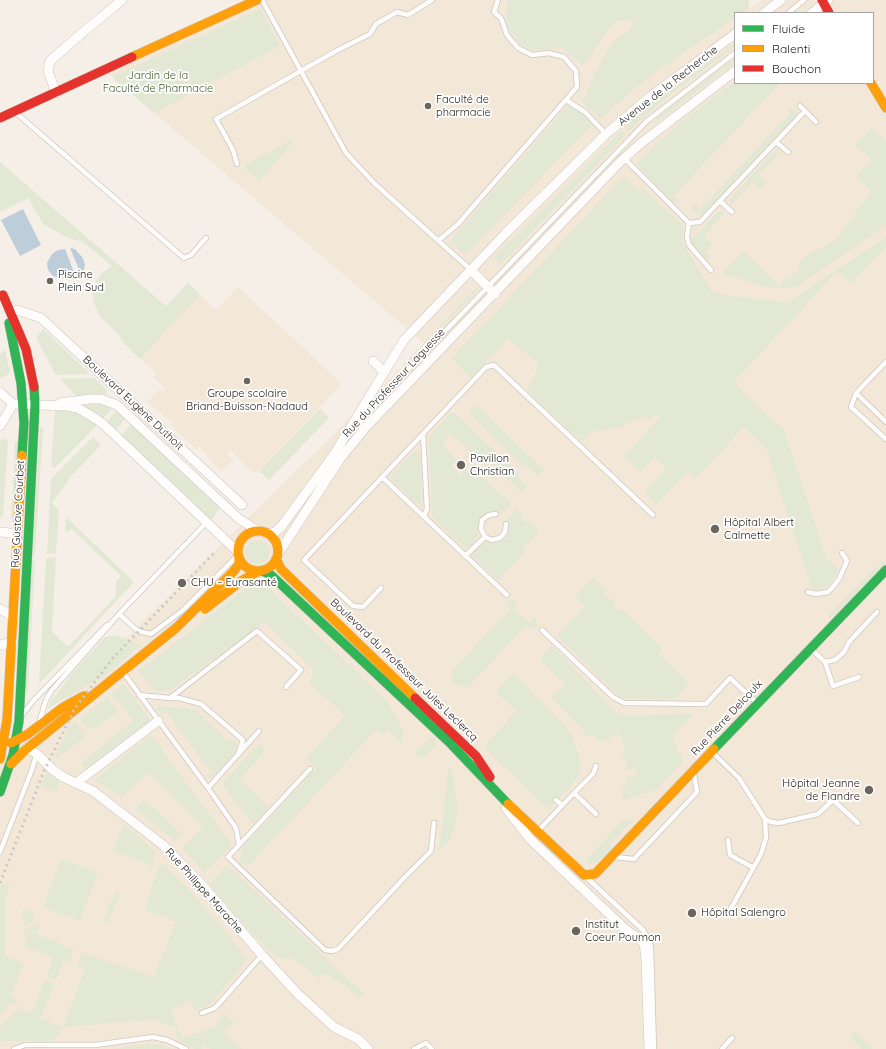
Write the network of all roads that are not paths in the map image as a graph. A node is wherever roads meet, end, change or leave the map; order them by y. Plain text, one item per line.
1 (122, 0) edge
2 (262, 0) edge
3 (432, 0) edge
4 (498, 0) edge
5 (781, 0) edge
6 (804, 0) edge
7 (252, 1) edge
8 (824, 1) edge
9 (765, 12) edge
10 (789, 12) edge
11 (813, 12) edge
12 (829, 12) edge
13 (734, 35) edge
14 (734, 54) edge
15 (301, 71) junction
16 (734, 72) edge
17 (872, 84) edge
18 (56, 93) junction
19 (566, 100) junction
20 (800, 106) dead end
21 (886, 108) edge
22 (14, 111) junction
23 (805, 111) junction
24 (0, 118) edge
25 (816, 122) dead end
26 (604, 136) junction
27 (776, 142) junction
28 (788, 152) dead end
29 (624, 159) junction
30 (237, 164) dead end
31 (720, 201) junction
32 (732, 212) dead end
33 (689, 223) junction
34 (206, 238) dead end
35 (439, 240) junction
36 (471, 270) junction
37 (711, 270) dead end
38 (0, 284) edge
39 (488, 287) junction
40 (495, 294) junction
41 (4, 295) junction
42 (17, 310) dead end
43 (372, 361) dead end
44 (886, 362) edge
45 (384, 372) junction
46 (392, 386) junction
47 (0, 392) edge
48 (856, 393) junction
49 (13, 404) junction
50 (24, 405) junction
51 (35, 405) junction
52 (52, 405) junction
53 (886, 422) edge
54 (0, 426) edge
55 (365, 428) junction
56 (423, 434) junction
57 (886, 439) edge
58 (333, 456) junction
59 (382, 477) junction
60 (242, 505) dead end
61 (496, 514) dead end
62 (653, 514) dead end
63 (424, 516) junction
64 (206, 523) junction
65 (506, 524) dead end
66 (0, 532) edge
67 (263, 533) junction
68 (18, 534) junction
69 (484, 536) junction
70 (842, 553) dead end
71 (239, 555) junction
72 (277, 556) junction
73 (465, 556) junction
74 (886, 570) edge
75 (260, 571) junction
76 (381, 588) dead end
77 (808, 592) dead end
78 (507, 596) dead end
79 (0, 609) edge
80 (877, 612) dead end
81 (119, 614) junction
82 (14, 617) junction
83 (542, 630) dead end
84 (151, 634) junction
85 (13, 642) junction
86 (158, 643) junction
87 (0, 644) edge
88 (810, 648) junction
89 (825, 662) junction
90 (122, 671) junction
91 (859, 677) dead end
92 (112, 679) junction
93 (286, 687) dead end
94 (140, 695) junction
95 (170, 698) junction
96 (757, 703) junction
97 (19, 721) junction
98 (158, 721) junction
99 (39, 725) junction
100 (259, 731) dead end
101 (16, 740) junction
102 (37, 741) junction
103 (3, 748) junction
104 (27, 748) junction
105 (711, 752) junction
106 (37, 754) junction
107 (238, 755) junction
108 (0, 759) edge
109 (10, 766) junction
110 (596, 766) dead end
111 (310, 769) dead end
112 (693, 771) junction
113 (76, 783) junction
114 (208, 788) junction
115 (0, 792) edge
116 (494, 792) junction
117 (574, 793) junction
118 (556, 800) dead end
119 (508, 803) junction
120 (562, 805) junction
121 (596, 814) dead end
122 (766, 819) junction
123 (858, 822) dead end
124 (434, 823) dead end
125 (538, 831) junction
126 (728, 840) dead end
127 (239, 845) junction
128 (0, 852) edge
129 (612, 856) junction
130 (752, 868) junction
131 (584, 875) junction
132 (728, 912) dead end
133 (262, 956) junction
134 (202, 1013) dead end
135 (648, 1026) junction
136 (732, 1038) dead end
137 (14, 1049) edge
138 (186, 1049) edge
139 (368, 1049) edge
140 (414, 1049) edge
141 (432, 1049) edge
142 (644, 1049) edge
143 (649, 1049) edge
144 (654, 1049) edge
145 (722, 1049) edge

1 - 18 street
2 - 15 lane
3 - 15 lane
4 - 19 lane
5 - 9 street
6 - 10 lane
7 - 18 street
8 - 11 street
8 - 12 street
13 - 26 street, Avenue de la Recherche
14 - 39 lane
15 - 30 lane
15 - 35 lane
16 - 29 street
17 - 21 street
18 - 22 street
19 - 26 lane
19 - 35 lane
20 - 23 lane
22 - 24 street
22 - 34 lane
23 - 25 lane
23 - 27 lane
26 - 36 street, Rue du Professeur Laguesse
27 - 28 lane
27 - 31 lane
29 - 33 lane
29 - 40 street, Rue du Professeur Laguesse
31 - 32 lane
31 - 33 lane
33 - 37 lane
35 - 36 lane
36 - 39 street
36 - 45 street, Rue du Professeur Laguesse
38 - 41 street, Rue Gustave Courbet
39 - 40 street
39 - 46 lane
40 - 55 street, Rue du Professeur Laguesse
41 - 50 street, Rue Gustave Courbet
41 - 51 street, Rue Gustave Courbet
42 - 60 street, Boulevard Eugène Duthoit
43 - 45 street
44 - 48 lane
45 - 58 street, Rue du Professeur Laguesse
46 - 55 lane
46 - 58 lane
47 - 49 street
48 - 53 lane
48 - 57 lane
49 - 50 street, Boulevard Eugène Duthoit
49 - 54 street
50 - 51 street, Boulevard Eugène Duthoit
50 - 68 street, Rue Gustave Courbet
51 - 52 street, Boulevard Eugène Duthoit
51 - 97 street, Rue Gustave Courbet
52 - 64 street, Boulevard Eugène Duthoit
52 - 67 street, Boulevard Eugène Duthoit
55 - 72 street, Rue du Professeur Laguesse
56 - 59 lane
56 - 62 lane
56 - 63 lane
58 - 67 street, Rue du Professeur Laguesse
59 - 63 lane
59 - 76 lane
61 - 69 lane
63 - 73 lane
64 - 71 street, Boulevard Eugène Duthoit
64 - 81 lane
65 - 69 lane
66 - 68 street
67 - 71 street
67 - 72 street
68 - 82 street, Rue Gustave Courbet
69 - 73 lane
70 - 77 lane
71 - 75 street
71 - 84 lane
71 - 86 street
72 - 75 street
72 - 119 street, Boulevard du Professeur Jules Leclercq
73 - 78 lane
74 - 88 street, Rue Pierre Delcoulx
75 - 86 street
75 - 116 street, Boulevard du Professeur Jules Leclercq
79 - 82 street
80 - 89 lane
81 - 84 lane
81 - 97 lane
81 - 99 lane
82 - 85 street, Rue Gustave Courbet
83 - 96 lane
84 - 86 lane
85 - 87 street
85 - 103 street, Rue Gustave Courbet
86 - 90 street
88 - 89 lane
88 - 96 street, Rue Pierre Delcoulx
89 - 91 lane
90 - 92 street
90 - 94 lane
92 - 99 street
92 - 102 street
93 - 95 lane
94 - 95 lane
94 - 98 lane
95 - 107 lane
96 - 105 street, Rue Pierre Delcoulx
97 - 101 street, Rue Gustave Courbet
98 - 113 street
98 - 114 lane
99 - 101 street
99 - 102 lane
100 - 107 lane
101 - 103 street
101 - 109 street, Rue Gustave Courbet
102 - 104 street
102 - 106 lane
103 - 108 street, Rue Gustave Courbet
104 - 106 street, Rue Philippe Marache
104 - 109 street
105 - 112 street, Rue Pierre Delcoulx
105 - 122 lane
106 - 113 street, Rue Philippe Marache
106 - 128 lane
107 - 114 lane
109 - 115 street
110 - 117 lane
111 - 127 lane
112 - 129 street, Rue Pierre Delcoulx
112 - 129 lane
113 - 133 street, Rue Philippe Marache
114 - 127 lane
116 - 119 street, Boulevard du Professeur Jules Leclercq
116 - 135 street, Boulevard du Professeur Jules Leclercq
117 - 120 lane
117 - 121 lane
118 - 120 lane
119 - 125 street, Boulevard du Professeur Jules Leclercq
120 - 125 lane
122 - 123 lane
122 - 130 lane
124 - 127 lane
125 - 131 street, Boulevard du Professeur Jules Leclercq
126 - 130 lane
129 - 131 street, Rue Pierre Delcoulx
130 - 132 lane
131 - 144 lane
133 - 134 lane
133 - 139 street, Rue Philippe Marache
135 - 142 street, Boulevard du Professeur Jules Leclercq
135 - 143 street, Boulevard du Professeur Jules Leclercq
136 - 145 lane
137 - 138 lane
140 - 141 lane

